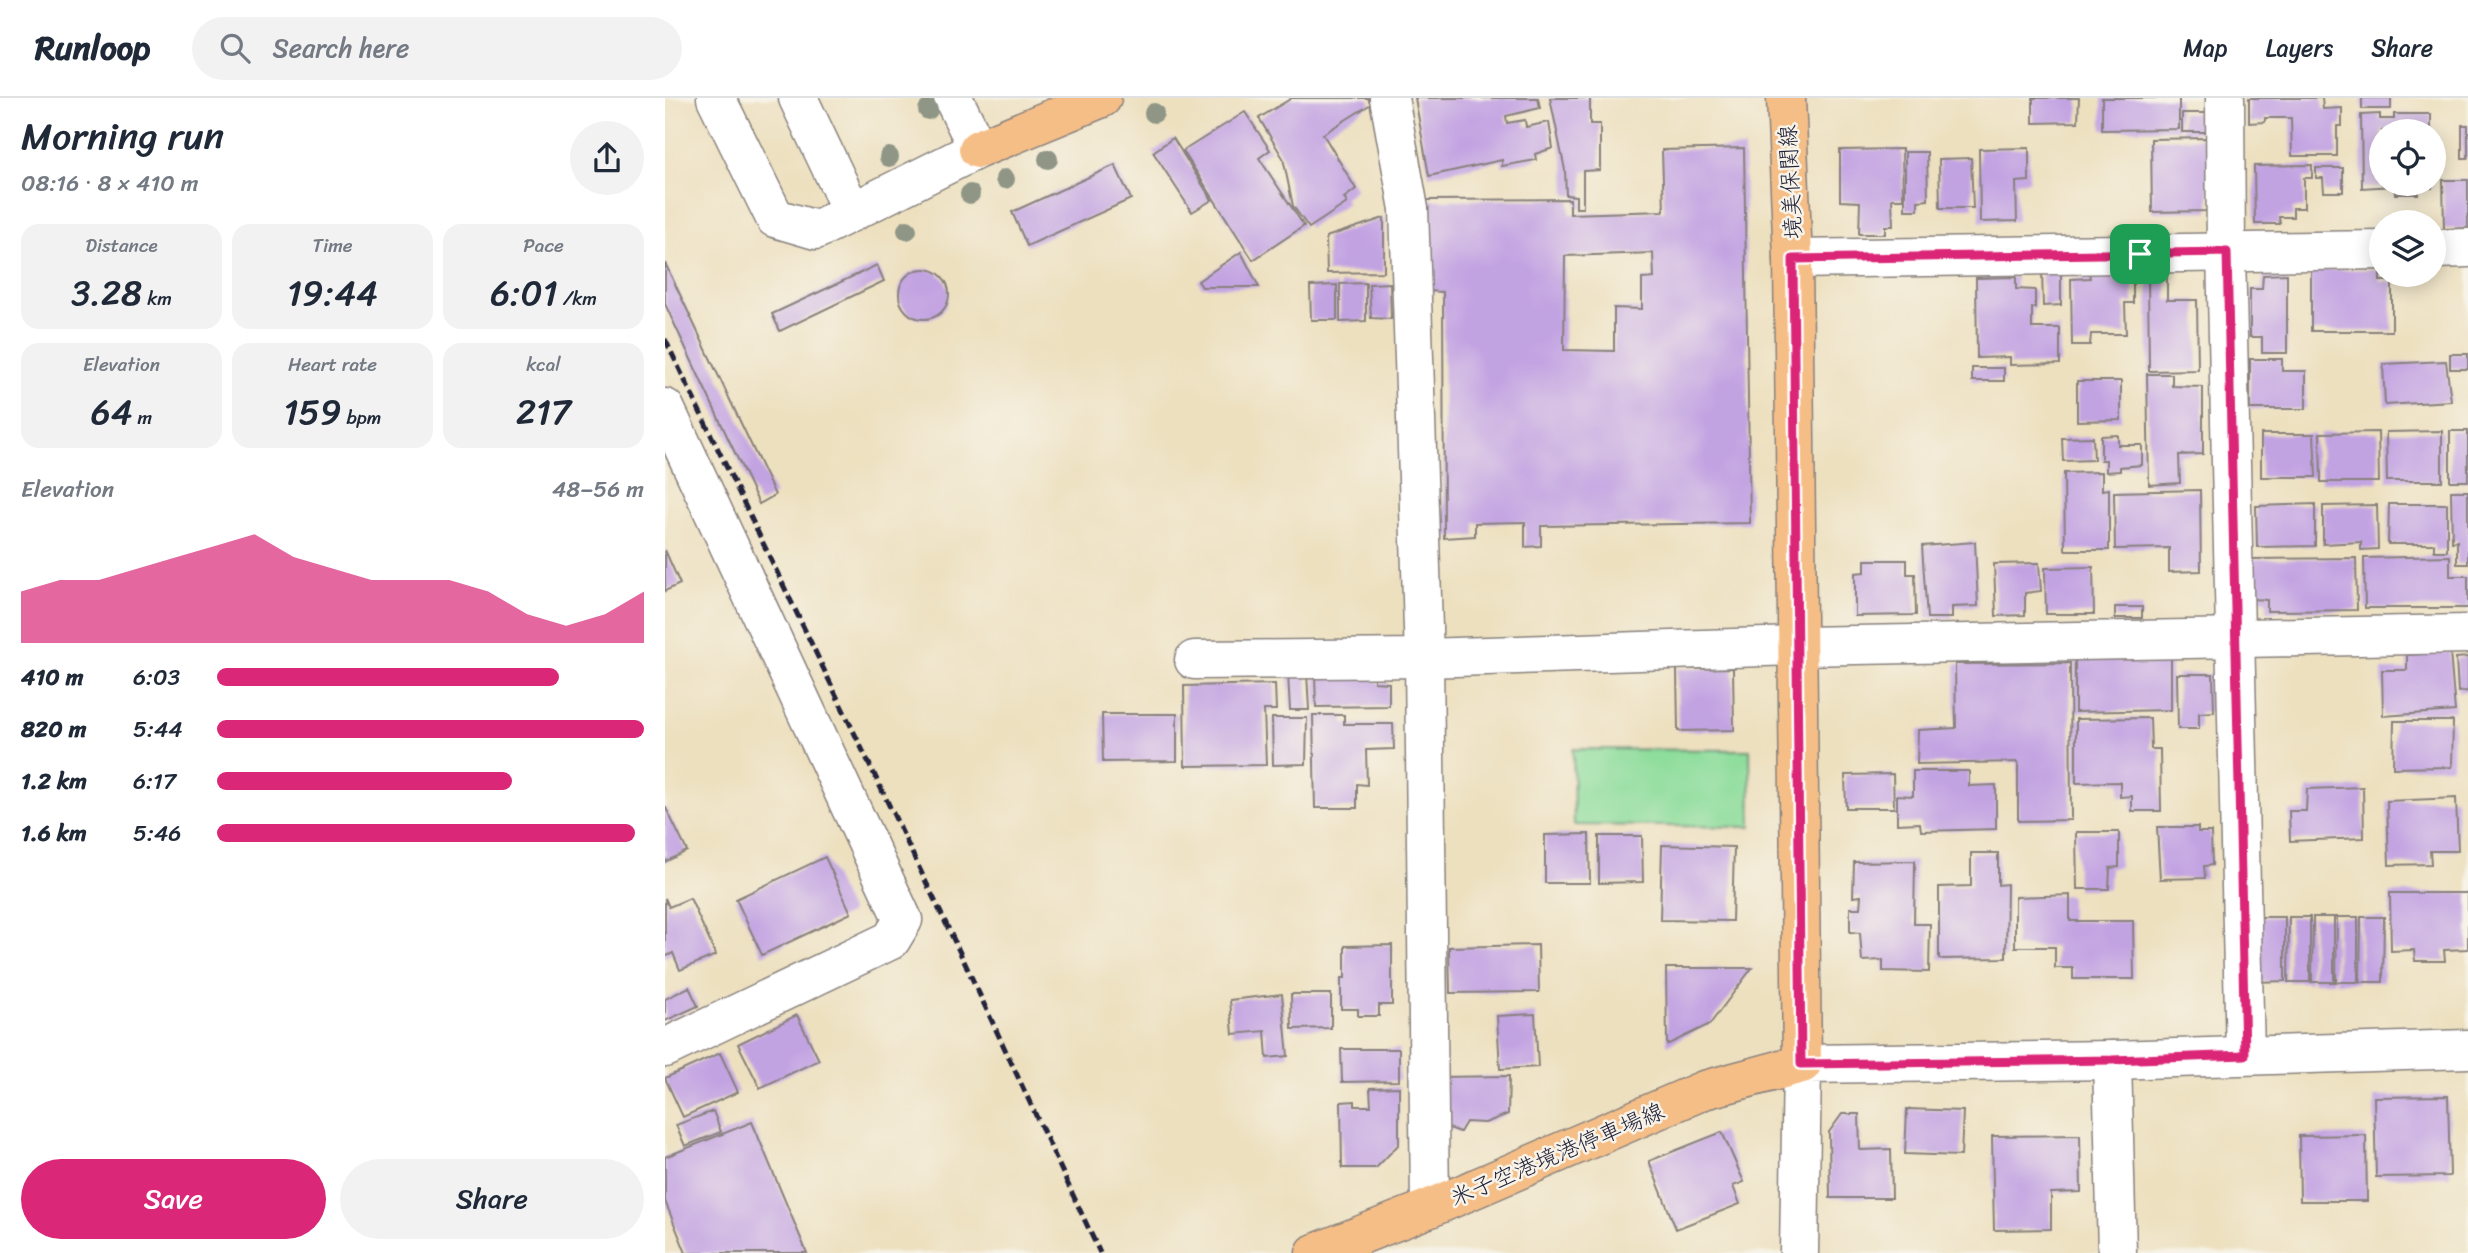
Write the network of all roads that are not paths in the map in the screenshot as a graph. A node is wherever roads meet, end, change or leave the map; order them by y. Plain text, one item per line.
1 (716, 98) edge
2 (798, 98) edge
3 (953, 98) edge
4 (1102, 98) edge
5 (1389, 98) edge
6 (1786, 98) edge
7 (2225, 98) edge
8 (978, 149) junction
9 (852, 212) junction
10 (2468, 248) edge
11 (2446, 249) edge
12 (2369, 250) edge
13 (2227, 252) junction
14 (1793, 259) junction
15 (665, 408) edge
16 (2468, 634) edge
17 (2235, 640) junction
18 (1798, 646) junction
19 (1424, 658) junction
20 (1194, 660) dead end
21 (665, 1048) edge
22 (2468, 1049) edge
23 (2245, 1055) junction
24 (2112, 1060) junction
25 (1801, 1064) junction
26 (1430, 1208) junction
27 (1378, 1242) edge
28 (1315, 1253) edge
29 (1799, 1253) edge
30 (2117, 1253) edge

1 - 9 street
2 - 9 street
3 - 8 street
4 - 8 main road
5 - 19 street
6 - 14 main road, 境美保関線
7 - 13 street
8 - 9 street
10 - 11 street
12 - 13 street
13 - 14 street
13 - 17 street
14 - 18 main road, 境美保関線
15 - 21 street
16 - 17 street
17 - 18 street
17 - 23 street
18 - 19 street
18 - 25 main road, 境美保関線
19 - 20 street
19 - 26 street
22 - 23 street
23 - 24 street
24 - 25 street
24 - 30 street
25 - 26 main road, 米子空港境港停車場線
25 - 29 street
26 - 27 main road, 米子空港境港停車場線
27 - 28 main road, 米子空港境港停車場線

